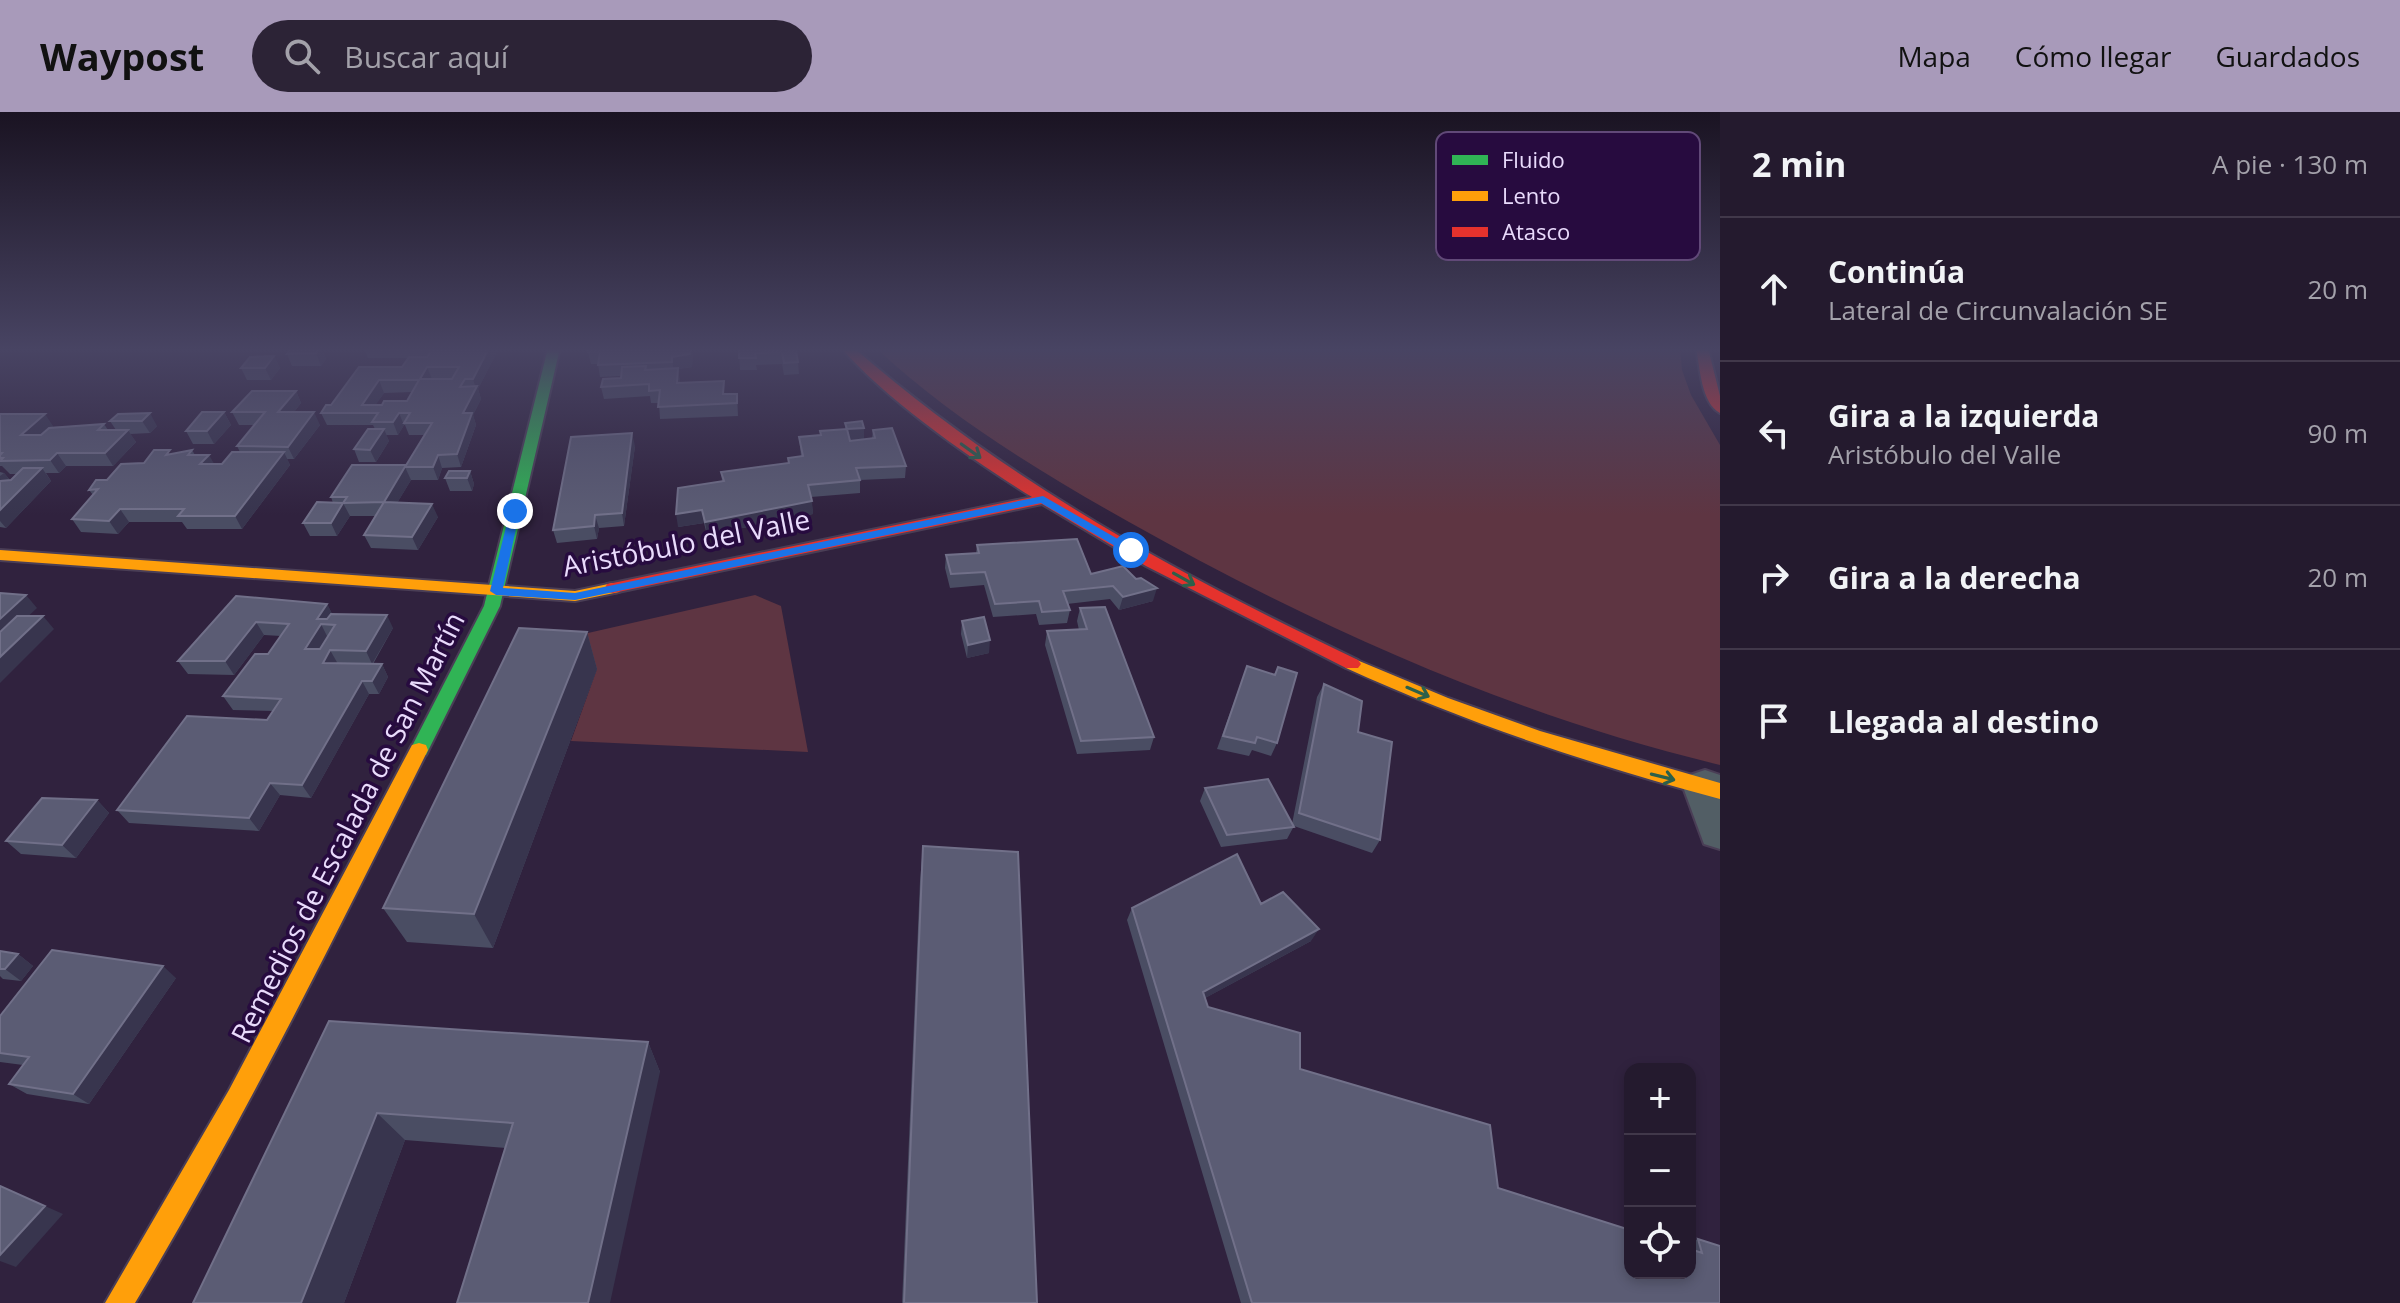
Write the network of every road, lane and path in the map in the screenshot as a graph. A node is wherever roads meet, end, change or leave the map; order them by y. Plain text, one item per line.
1 (541, 404) edge
2 (911, 404) edge
3 (1043, 499) junction
4 (0, 555) edge
5 (496, 591) junction
6 (1712, 789) edge
7 (1720, 831) edge
8 (119, 1303) edge

1 - 5 main road, Remedios de Escalada de San Martín
2 -> 3 main road
3 - 5 main road, Aristóbulo del Valle
3 -> 6 main road
4 - 5 main road, Aristóbulo del Valle
5 - 8 main road, Remedios de Escalada de San Martín
6 - 7 street

